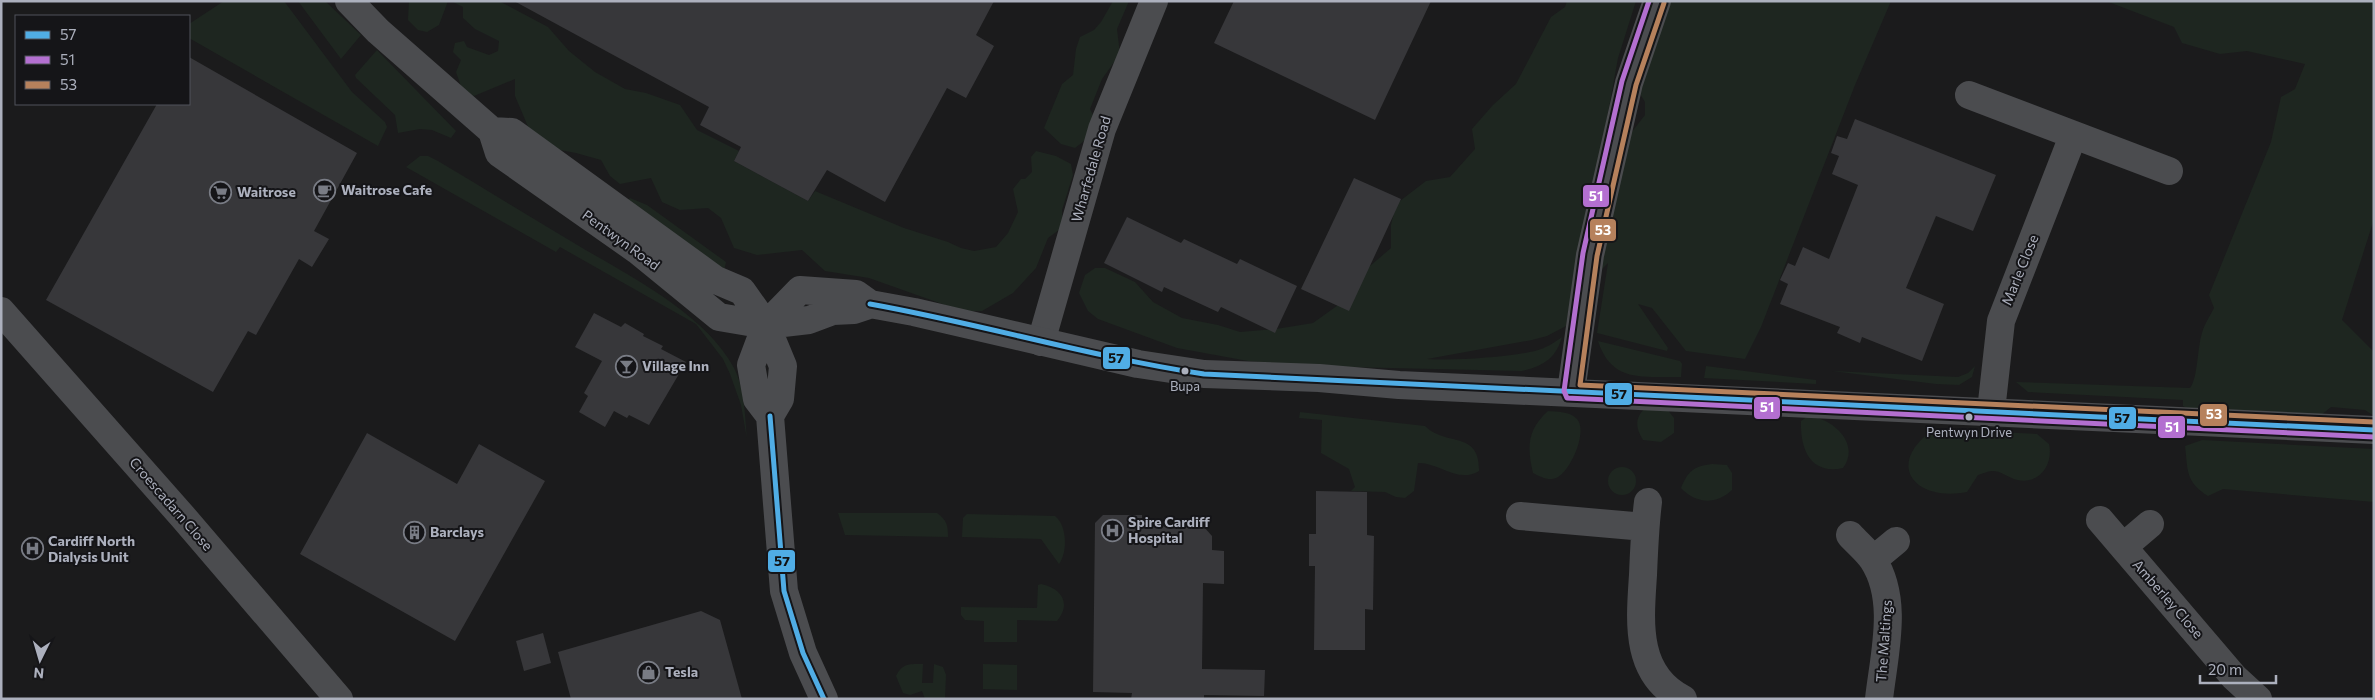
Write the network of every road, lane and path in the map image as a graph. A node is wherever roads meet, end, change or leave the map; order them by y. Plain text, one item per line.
1 (349, 1) edge
2 (1154, 1) edge
3 (1657, 1) edge
4 (1969, 95) dead end
5 (2073, 136) junction
6 (2169, 171) dead end
7 (1, 311) edge
8 (766, 325) junction
9 (1041, 342) junction
10 (1571, 392) junction
11 (1991, 411) junction
12 (2374, 430) edge
13 (1520, 516) dead end
14 (2100, 520) dead end
15 (2150, 524) dead end
16 (1850, 535) dead end
17 (1896, 541) dead end
18 (2123, 547) junction
19 (1873, 560) junction
20 (1668, 696) edge
21 (2251, 697) edge
22 (339, 699) edge
23 (824, 699) edge
24 (1879, 699) edge

1 - 8 street, Pentwyn Road
2 - 9 street, Wharfedale Road
3 - 10 street
4 - 5 street
5 - 6 street
5 - 11 street, Marle Close
7 - 22 street, Croescadarn Close
8 - 9 street, Pentwyn Road
8 - 23 street
9 - 10 street, Pentwyn Road
10 - 11 street, Pentwyn Road
11 - 12 street, Pentwyn Road
13 - 20 street
14 - 18 street, Amberley Close
15 - 18 street
16 - 19 street, The Maltings
17 - 19 street
18 - 21 street, Amberley Close
19 - 24 street, The Maltings

